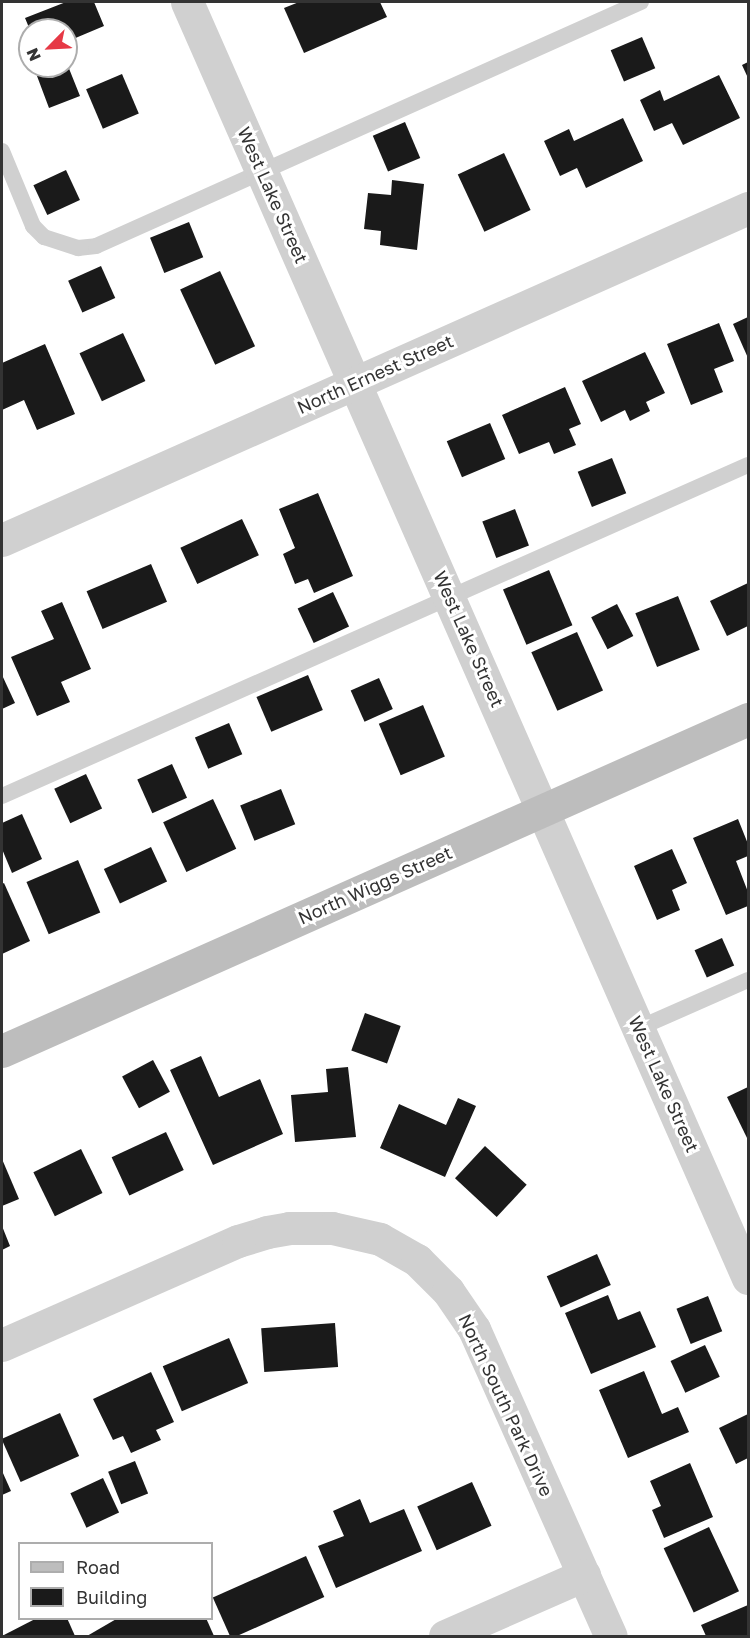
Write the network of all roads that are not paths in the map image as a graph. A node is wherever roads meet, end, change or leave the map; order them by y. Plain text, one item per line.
1 (187, 2) edge
2 (641, 2) edge
3 (2, 152) edge
4 (262, 171) junction
5 (748, 208) edge
6 (356, 382) junction
7 (748, 465) edge
8 (2, 540) edge
9 (451, 597) junction
10 (748, 719) edge
11 (2, 796) edge
12 (544, 810) junction
13 (748, 980) edge
14 (639, 1028) junction
15 (2, 1052) edge
16 (740, 1235) edge
17 (748, 1278) edge
18 (2, 1345) edge
19 (584, 1575) junction
20 (445, 1636) edge
21 (611, 1636) edge

1 - 4 street, West Lake Street
2 - 4 lane
3 - 4 lane
4 - 6 street, West Lake Street
5 - 6 street, North Ernest Street
6 - 8 street, North Ernest Street
6 - 9 street, West Lake Street
7 - 9 lane
9 - 11 lane
9 - 12 street, West Lake Street
10 - 12 street, North Wiggs Street
12 - 14 street, West Lake Street
12 - 15 street, North Wiggs Street
13 - 14 lane
14 - 16 street, West Lake Street
16 - 17 street, West Lake Street
18 - 19 street, North South Park Drive
19 - 20 street
19 - 21 street, North South Park Drive

